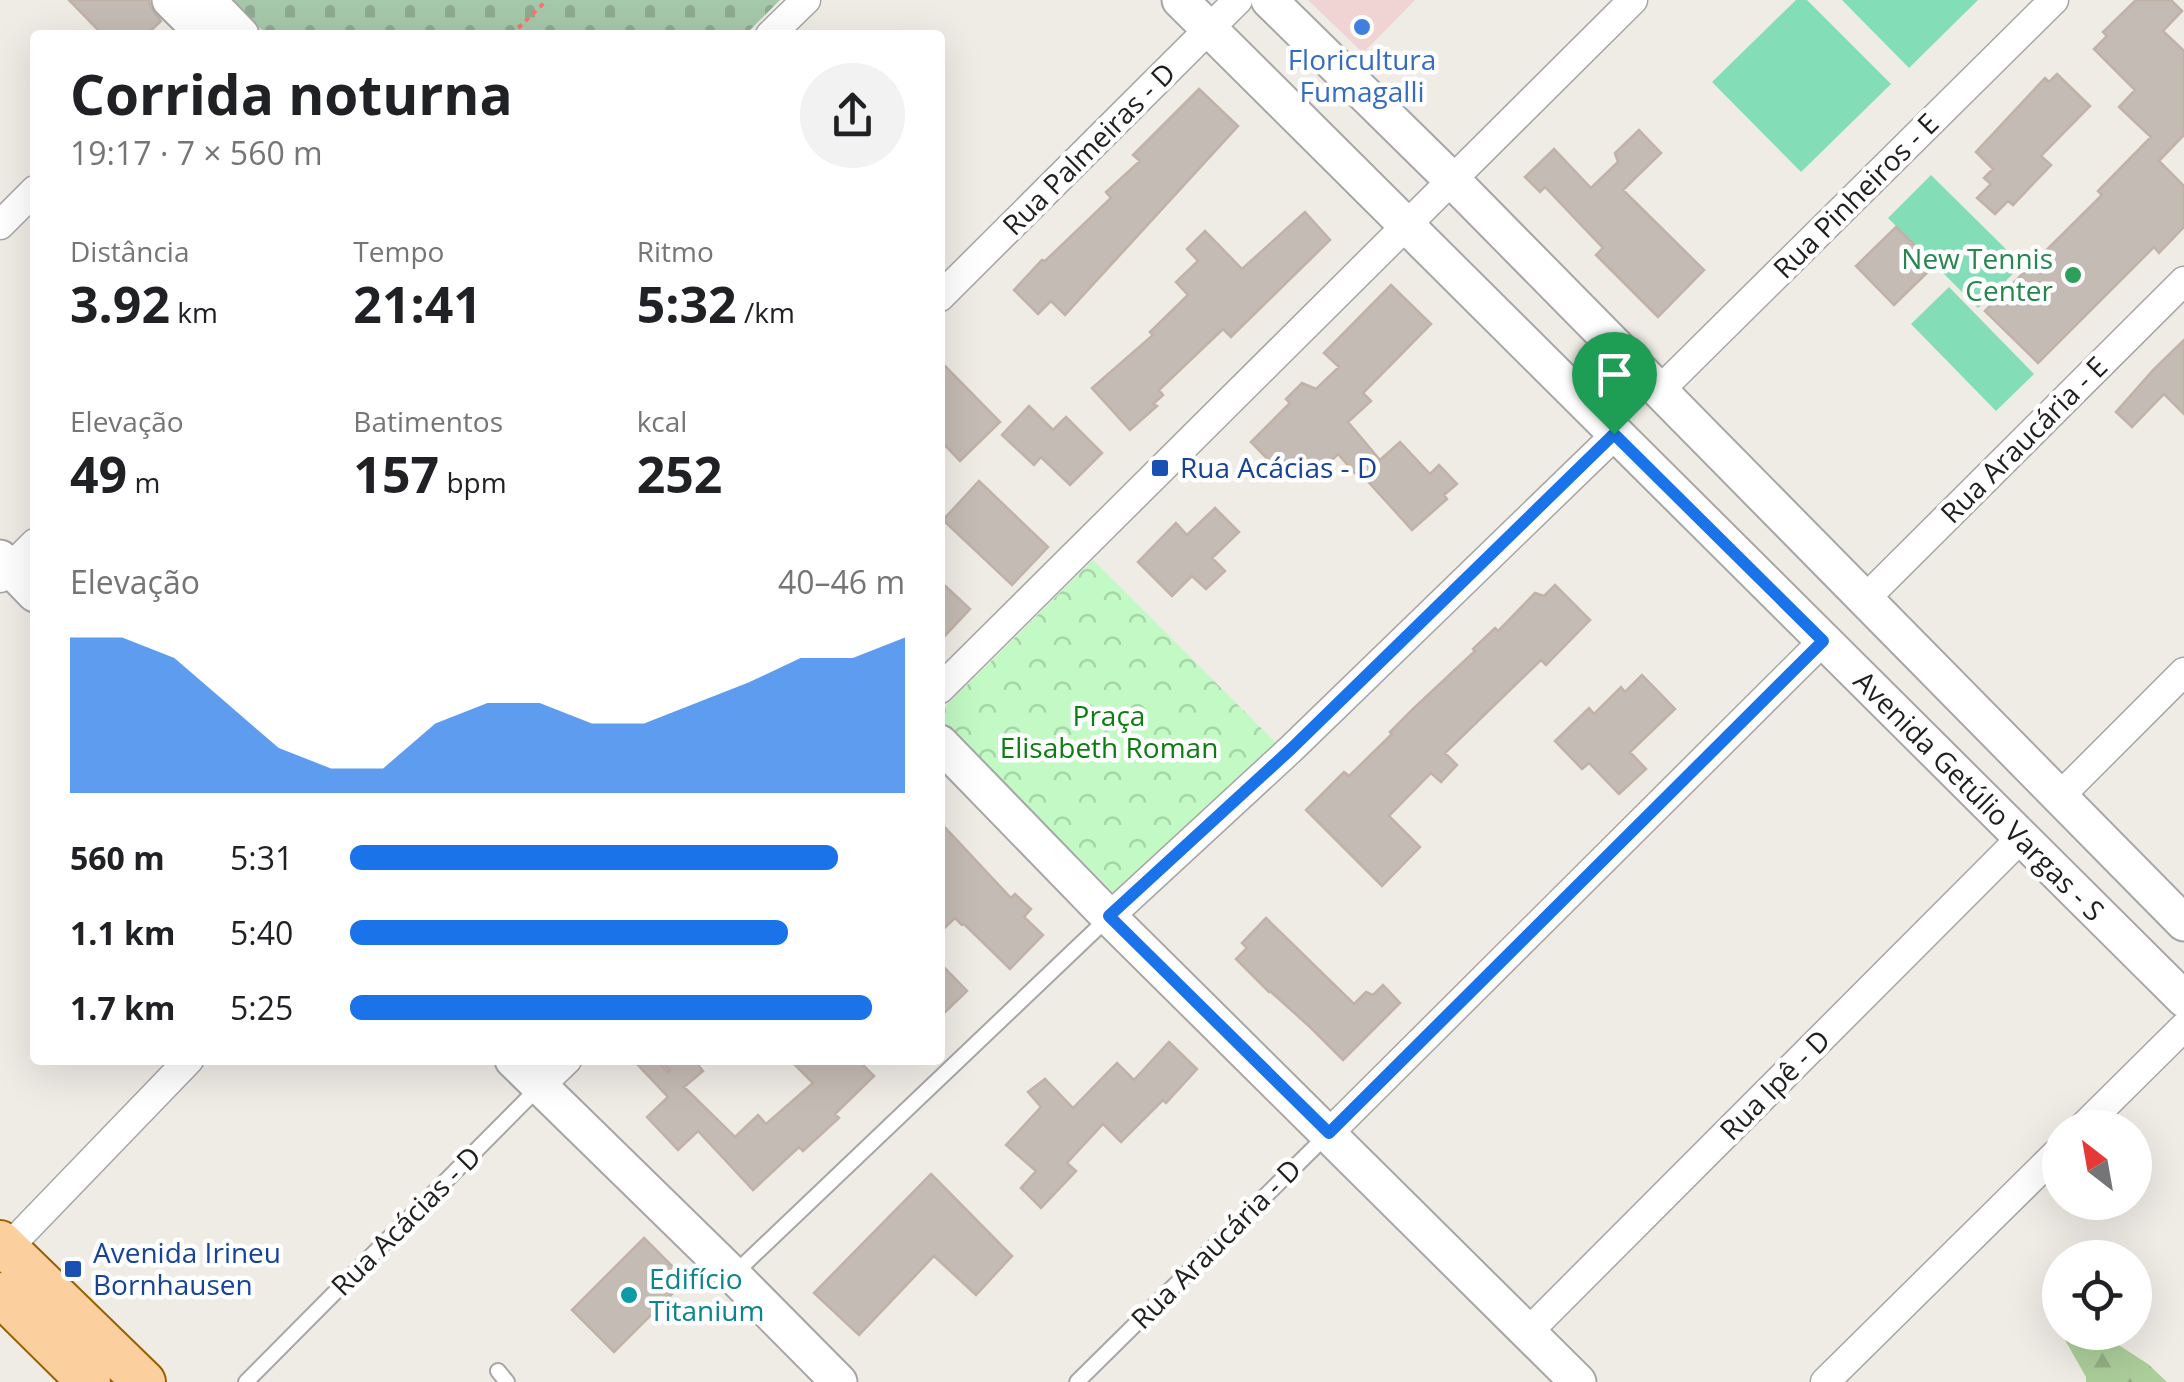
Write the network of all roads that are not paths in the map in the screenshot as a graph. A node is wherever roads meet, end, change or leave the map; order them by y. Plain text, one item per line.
1 (170, 0) edge
2 (806, 0) edge
3 (1180, 0) edge
4 (1238, 0) edge
5 (1270, 0) edge
6 (1633, 0) edge
7 (2054, 0) edge
8 (203, 22) edge
9 (775, 30) edge
10 (1209, 30) junction
11 (1452, 182) junction
12 (30, 195) edge
13 (0, 225) edge
14 (1406, 228) junction
15 (2184, 281) edge
16 (945, 291) edge
17 (1659, 391) junction
18 (1614, 434) junction
19 (30, 547) edge
20 (3, 568) edge
21 (30, 590) edge
22 (1864, 599) junction
23 (1823, 641) junction
24 (2184, 672) edge
25 (945, 684) edge
26 (945, 748) edge
27 (2059, 796) junction
28 (2021, 838) junction
29 (1109, 916) junction
30 (2184, 923) edge
31 (2184, 999) edge
32 (2184, 1027) edge
33 (184, 1065) edge
34 (518, 1065) edge
35 (561, 1065) edge
36 (540, 1086) junction
37 (2100, 1110) edge
38 (1329, 1133) junction
39 (2042, 1168) edge
40 (2, 1249) edge
41 (733, 1275) junction
42 (0, 1294) edge
43 (1528, 1332) junction
44 (89, 1382) edge
45 (144, 1382) edge
46 (246, 1382) edge
47 (840, 1382) edge
48 (1077, 1382) edge
49 (1578, 1382) edge
50 (1825, 1382) edge

1 - 8 street
2 - 9 street
3 - 10 street, Avenida Getúlio Vargas - S
4 - 10 street, Rua Palmeiras - D
5 - 11 street, Avenida Getúlio Vargas - S
6 - 11 street
7 - 17 street, Rua Pinheiros - E
10 - 14 street, Avenida Getúlio Vargas - S
10 - 16 street, Rua Palmeiras - D
11 - 14 street
11 - 17 street, Avenida Getúlio Vargas - S
12 - 13 street
14 - 18 street, Avenida Getúlio Vargas - S
14 - 25 street
15 - 22 street, Rua Araucária - E
17 - 22 street, Avenida Getúlio Vargas - S
18 - 23 street, Avenida Getúlio Vargas - S
18 - 29 street
19 - 20 street
20 - 21 street
22 - 27 street, Avenida Getúlio Vargas - S
23 - 28 street, Avenida Getúlio Vargas - S
23 - 38 street, Rua Araucária - D
24 - 27 street
26 - 29 street
27 - 30 street, Avenida Getúlio Vargas - S
28 - 31 street, Avenida Getúlio Vargas - S
28 - 43 street, Rua Ipê - D
29 - 38 street
29 - 41 lane
32 - 37 street
33 - 40 street
34 - 36 street
35 - 36 street, Rua Acácias - D
36 - 41 street
36 - 46 lane, Rua Acácias - D
38 - 43 street
38 - 48 lane, Rua Araucária - D
39 - 50 street
40 - 45 main road
41 - 47 street
42 - 44 main road
43 - 49 street

